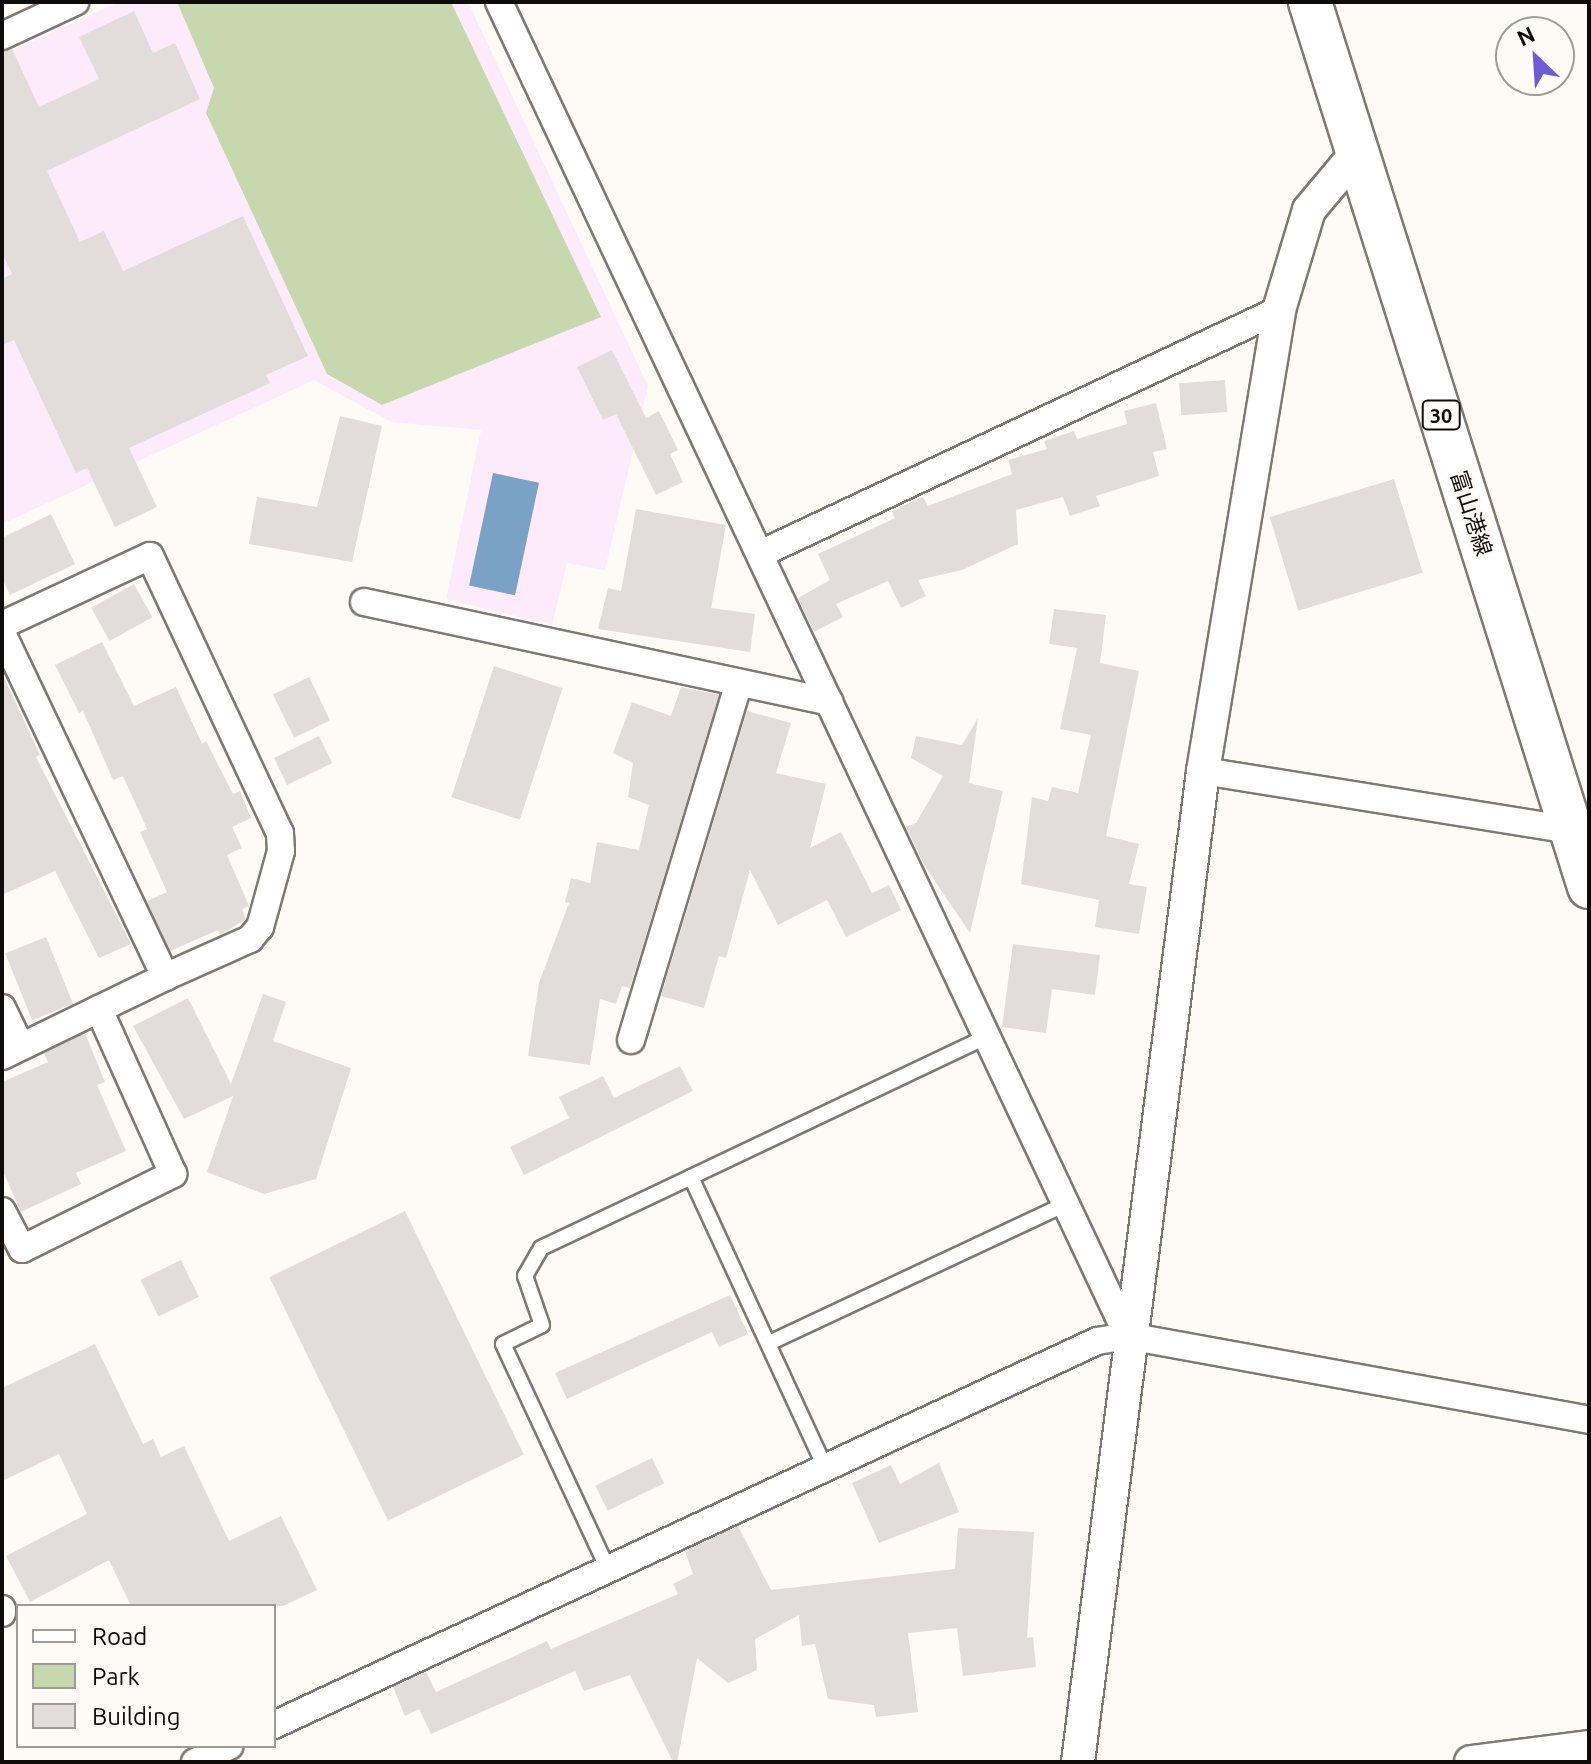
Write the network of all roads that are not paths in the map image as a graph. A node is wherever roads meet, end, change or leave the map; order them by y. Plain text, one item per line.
1 (75, 2) edge
2 (499, 2) edge
3 (1310, 2) edge
4 (2, 36) edge
5 (1356, 154) junction
6 (1279, 310) junction
7 (760, 554) junction
8 (364, 602) dead end
9 (2, 625) edge
10 (2, 633) edge
11 (739, 683) junction
12 (829, 702) junction
13 (1203, 771) junction
14 (1580, 832) edge
15 (1589, 887) edge
16 (165, 977) junction
17 (2, 1008) edge
18 (99, 1009) junction
19 (986, 1037) junction
20 (631, 1040) dead end
21 (11, 1051) edge
22 (691, 1177) junction
23 (1066, 1204) junction
24 (2, 1211) edge
25 (1128, 1336) junction
26 (769, 1343) junction
27 (1589, 1420) edge
28 (824, 1465) junction
29 (607, 1567) junction
30 (276, 1724) edge
31 (1589, 1747) edge
32 (225, 1748) edge
33 (195, 1762) edge
34 (1078, 1762) edge
35 (1471, 1762) edge

1 - 4 street
2 - 7 street
3 - 5 main road, 富山港線 / 30
5 - 6 street
5 - 14 main road, 富山港線 / 30
6 - 7 street
6 - 13 street
7 - 12 street
8 - 11 street
9 - 16 street
10 - 16 street
11 - 12 street
11 - 20 street
12 - 19 street
13 - 14 street
13 - 25 street
14 - 15 main road, 富山港線 / 30
16 - 18 street
17 - 21 street
18 - 21 street
18 - 24 street
19 - 22 lane
19 - 23 street
22 - 26 lane
22 - 29 lane
23 - 25 street
23 - 26 lane
25 - 27 street
25 - 28 street
25 - 34 street
26 - 28 lane
28 - 29 street
29 - 30 street
31 - 35 street
32 - 33 street

